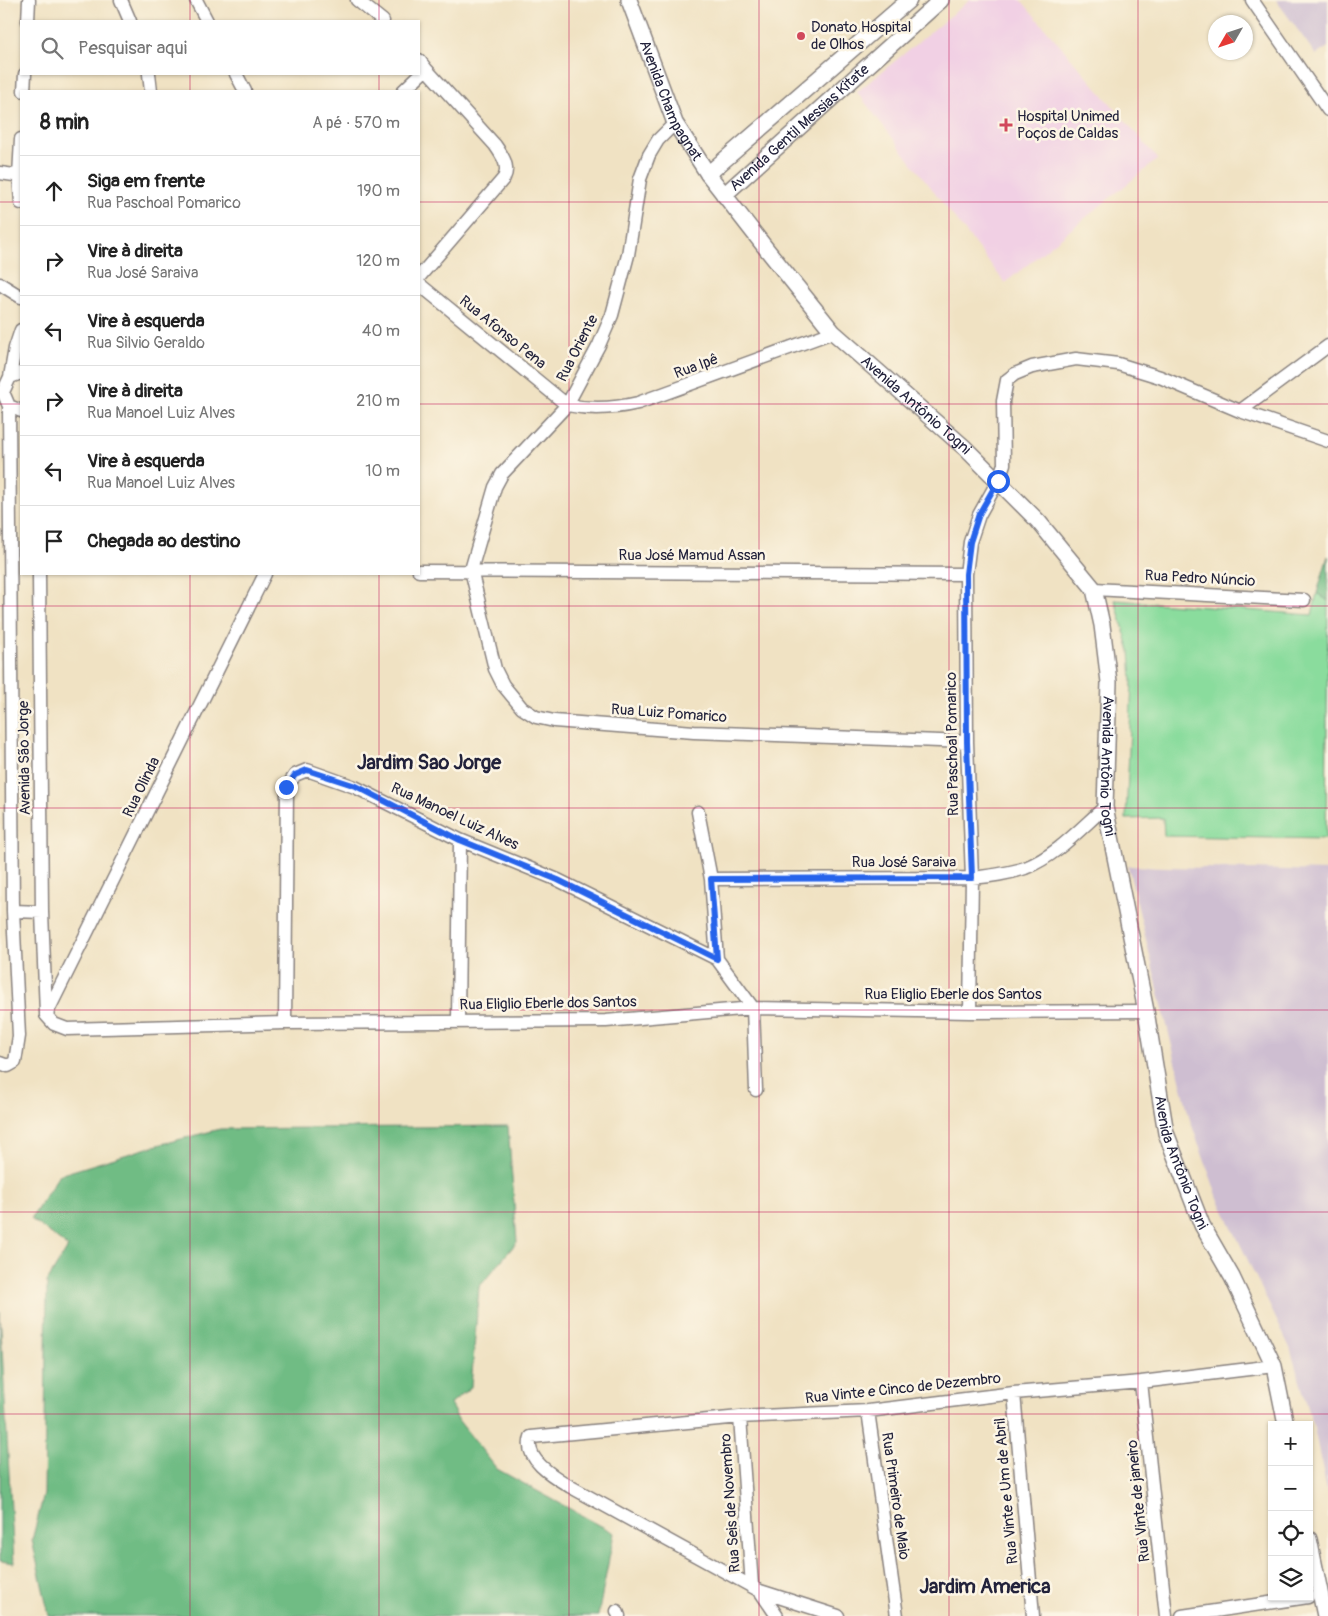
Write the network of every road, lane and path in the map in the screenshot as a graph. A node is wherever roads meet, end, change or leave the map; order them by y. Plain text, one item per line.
1 (29, 0) edge
2 (121, 0) edge
3 (196, 0) edge
4 (357, 0) edge
5 (629, 0) edge
6 (909, 0) edge
7 (941, 0) edge
8 (1252, 0) edge
9 (28, 20) edge
10 (130, 20) edge
11 (206, 20) edge
12 (382, 20) edge
13 (852, 50) junction
14 (422, 65) edge
15 (867, 69) junction
16 (25, 75) edge
17 (149, 75) edge
18 (237, 75) edge
19 (415, 75) edge
20 (24, 90) edge
21 (151, 90) edge
22 (244, 90) edge
23 (404, 90) edge
24 (1328, 110) edge
25 (675, 124) junction
26 (0, 173) edge
27 (708, 174) junction
28 (20, 176) edge
29 (724, 195) junction
30 (420, 275) edge
31 (0, 284) edge
32 (420, 285) edge
33 (20, 296) edge
34 (833, 332) junction
35 (20, 333) edge
36 (1328, 346) edge
37 (9, 378) edge
38 (566, 405) junction
39 (9, 406) junction
40 (1240, 410) junction
41 (20, 411) edge
42 (1328, 441) edge
43 (998, 481) junction
44 (471, 570) junction
45 (420, 571) edge
46 (966, 574) junction
47 (38, 575) edge
48 (265, 575) edge
49 (1094, 589) junction
50 (1304, 600) dead end
51 (967, 742) junction
52 (1105, 807) junction
53 (698, 812) dead end
54 (460, 840) junction
55 (972, 878) junction
56 (711, 879) junction
57 (13, 911) junction
58 (42, 912) junction
59 (717, 959) junction
60 (753, 1008) junction
61 (1146, 1011) junction
62 (970, 1012) junction
63 (46, 1015) junction
64 (458, 1021) junction
65 (286, 1023) junction
66 (0, 1063) edge
67 (756, 1090) dead end
68 (1274, 1366) junction
69 (1141, 1382) junction
70 (1014, 1393) junction
71 (868, 1411) junction
72 (740, 1418) junction
73 (1285, 1421) edge
74 (756, 1588) junction
75 (1313, 1597) edge
76 (1285, 1601) edge
77 (776, 1616) edge
78 (838, 1616) edge
79 (897, 1616) edge
80 (1033, 1616) edge
81 (1166, 1616) edge
82 (1182, 1616) edge
83 (1325, 1616) edge

1 - 9 street
2 - 10 street
3 - 11 street
4 - 12 street
5 - 25 street, Avenida Champagnat
6 - 13 street, Avenida Gentil Messias Kitate
7 - 15 street, Avenida Gentil Messias Kitate
8 - 24 street
13 - 15 street
13 - 27 street, Avenida Gentil Messias Kitate
14 - 30 street
15 - 29 street, Avenida Gentil Messias Kitate
16 - 20 street
17 - 21 street
18 - 22 street
19 - 23 street
25 - 27 street, Avenida Champagnat
25 - 38 street, Rua Oriente
26 - 28 street
27 - 29 street, Avenida Champagnat
29 - 34 street, Avenida Antônio Togni
31 - 33 street
32 - 38 street, Rua Afonso Pena
34 - 38 street, Rua Ipê
34 - 43 street, Avenida Antônio Togni
35 - 37 street, Avenida São Jorge
36 - 40 street
37 - 39 street, Avenida São Jorge
38 - 44 street, Rua Oriente
39 - 41 street
39 - 57 street, Avenida São Jorge
40 - 42 street
40 - 43 street, Rua Paschoal Pomarico
43 - 46 street, Rua Paschoal Pomarico
43 - 49 street, Avenida Antônio Togni
44 - 45 street, Rua José Mamud Assan
44 - 46 street, Rua José Mamud Assan
44 - 51 street, Rua Luiz Pomarico
46 - 51 street, Rua Paschoal Pomarico
47 - 58 street, Avenida São Jorge
48 - 63 street, Rua Olinda
49 - 50 street, Rua Pedro Núncio
49 - 52 street, Avenida Antônio Togni
51 - 55 street, Rua Paschoal Pomarico
52 - 55 street, Rua José Saraiva
52 - 61 street, Avenida Antônio Togni
53 - 56 street
54 - 59 street, Rua Manoel Luiz Alves
54 - 64 street
54 - 65 street, Rua Manoel Luiz Alves
55 - 56 street, Rua José Saraiva
55 - 62 street, Rua Paschoal Pomarico
56 - 59 street
57 - 58 street
57 - 66 street, Avenida São Jorge
58 - 63 street, Avenida São Jorge
59 - 60 street
60 - 62 street, Rua Eliglio Eberle dos Santos
60 - 64 street, Rua Eliglio Eberle dos Santos
60 - 67 street
61 - 62 street, Rua Eliglio Eberle dos Santos
61 - 68 street, Avenida Antônio Togni
63 - 65 street, Rua Eliglio Eberle dos Santos
64 - 65 street, Rua Eliglio Eberle dos Santos
68 - 69 street, Rua Vinte e Cinco de Dezembro
68 - 73 street, Avenida Antônio Togni
69 - 70 street, Rua Vinte e Cinco de Dezembro
69 - 81 street, Rua Vinte de janeiro
70 - 71 street, Rua Vinte e Cinco de Dezembro
70 - 80 street, Rua Vinte e Um de Abril
71 - 72 street, Rua Vinte e Cinco de Dezembro
71 - 79 street, Rua Primeiro de Maio
72 - 74 street, Rua Seis de Novembro
72 - 74 street, Rua Vinte e Cinco de Dezembro
74 - 77 street
74 - 78 street
75 - 83 street
76 - 82 street

